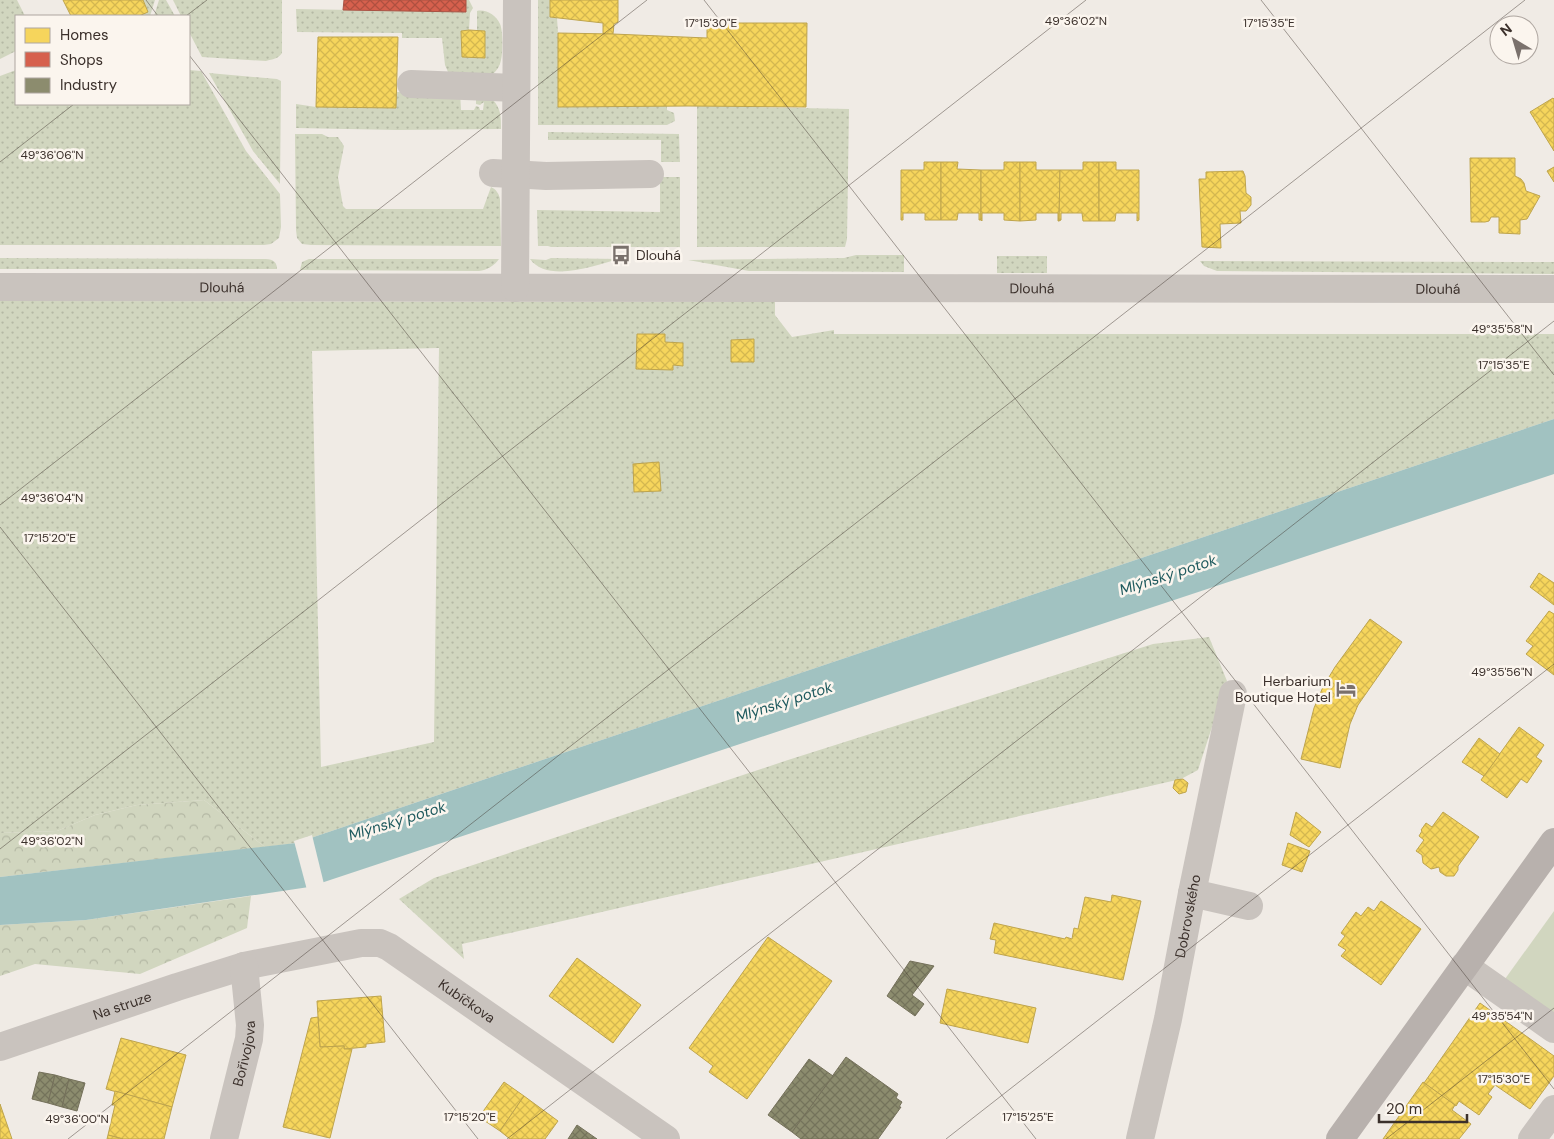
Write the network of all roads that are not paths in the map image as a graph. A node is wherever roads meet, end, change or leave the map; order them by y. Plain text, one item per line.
1 (517, 0) edge
2 (411, 84) dead end
3 (516, 88) junction
4 (505, 173) junction
5 (650, 174) dead end
6 (0, 287) edge
7 (515, 288) junction
8 (1554, 289) edge
9 (1233, 694) dead end
10 (1554, 842) edge
11 (1192, 893) junction
12 (1248, 906) dead end
13 (244, 966) junction
14 (1464, 966) junction
15 (1554, 1029) edge
16 (0, 1047) edge
17 (1554, 1109) edge
18 (224, 1139) edge
19 (666, 1139) edge
20 (1140, 1139) edge
21 (1340, 1139) edge
22 (1532, 1139) edge

1 - 3 street
2 - 3 street
3 - 4 street
4 - 5 street
4 - 7 street
6 - 7 street, Dlouhá
7 - 8 street, Dlouhá
9 - 11 street, Dobrovského
10 - 14 main road
11 - 12 street
11 - 20 street, Dobrovského
13 - 16 street, Na struze
13 - 18 street, Bořivojova
13 - 19 street, Kubíčkova
14 - 15 street
14 - 21 main road
17 - 22 street

